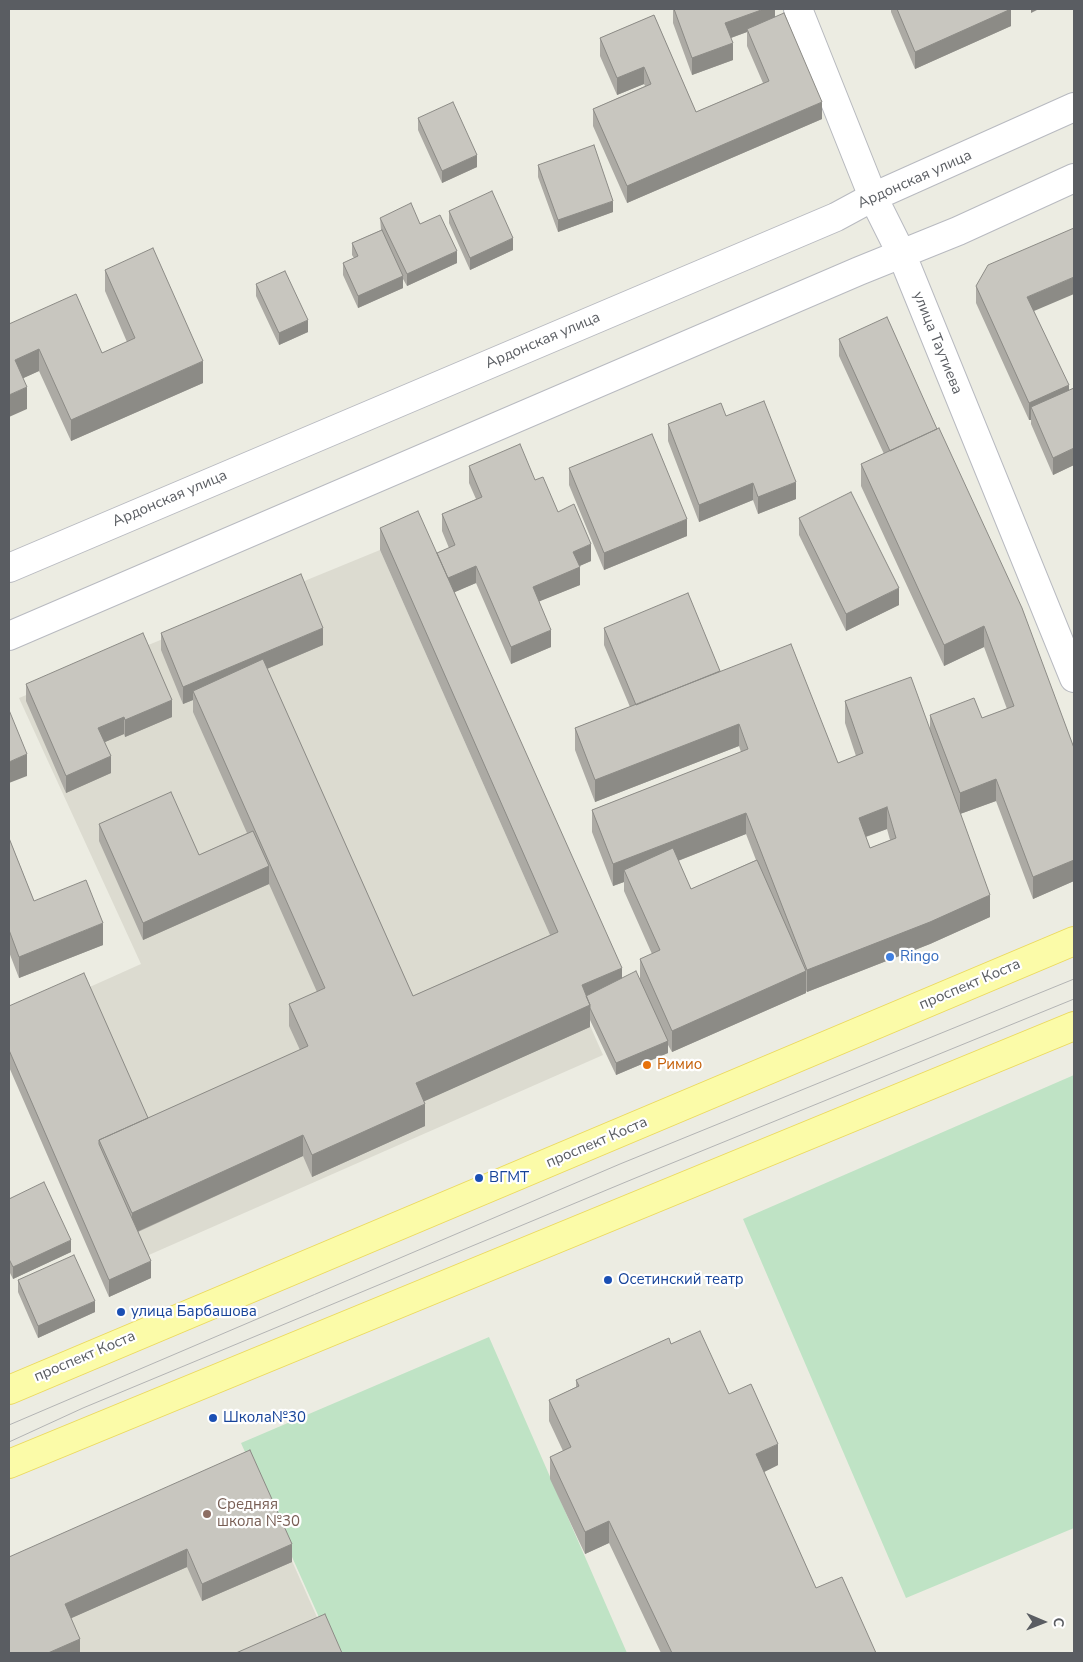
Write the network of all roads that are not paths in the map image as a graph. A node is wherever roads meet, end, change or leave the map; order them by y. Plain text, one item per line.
1 (798, 9) edge
2 (1074, 107) edge
3 (1074, 178) edge
4 (873, 198) junction
5 (902, 255) junction
6 (9, 568) edge
7 (9, 636) edge
8 (1074, 678) edge
9 (1074, 941) edge
10 (1074, 1026) edge
11 (9, 1390) edge
12 (9, 1464) edge

1 - 4 main road, улица Таутиева
2 - 4 main road, Ардонская улица
3 - 5 main road
4 - 5 main road, улица Таутиева
4 - 6 main road, Ардонская улица
5 - 7 main road
5 - 8 main road, улица Таутиева
9 - 11 main road, проспект Коста
10 - 12 main road

